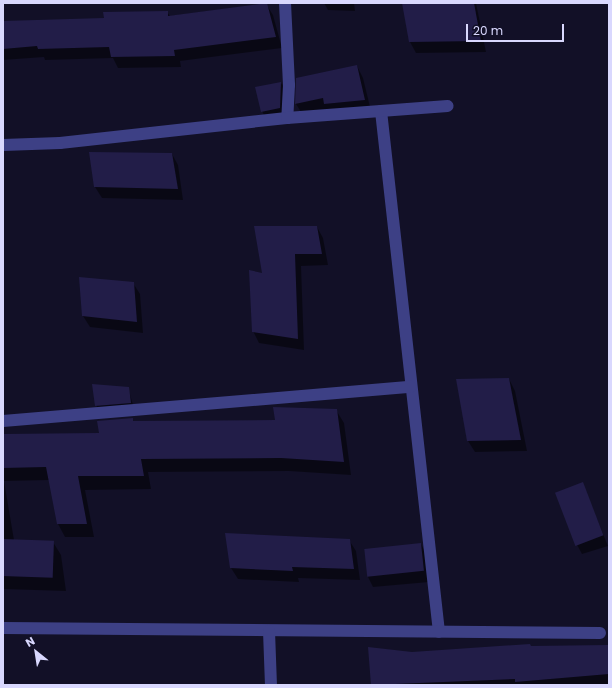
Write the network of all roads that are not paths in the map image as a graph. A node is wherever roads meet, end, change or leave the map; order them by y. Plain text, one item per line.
1 (285, 3) edge
2 (448, 106) dead end
3 (381, 111) junction
4 (287, 118) junction
5 (3, 146) edge
6 (411, 387) junction
7 (3, 421) edge
8 (3, 628) edge
9 (269, 631) junction
10 (438, 632) junction
11 (600, 633) dead end
12 (271, 685) edge

1 - 4 street
2 - 3 street
3 - 4 street
3 - 6 street
4 - 5 street
6 - 7 street
6 - 10 street
8 - 9 street
9 - 10 street
9 - 12 street
10 - 11 street

